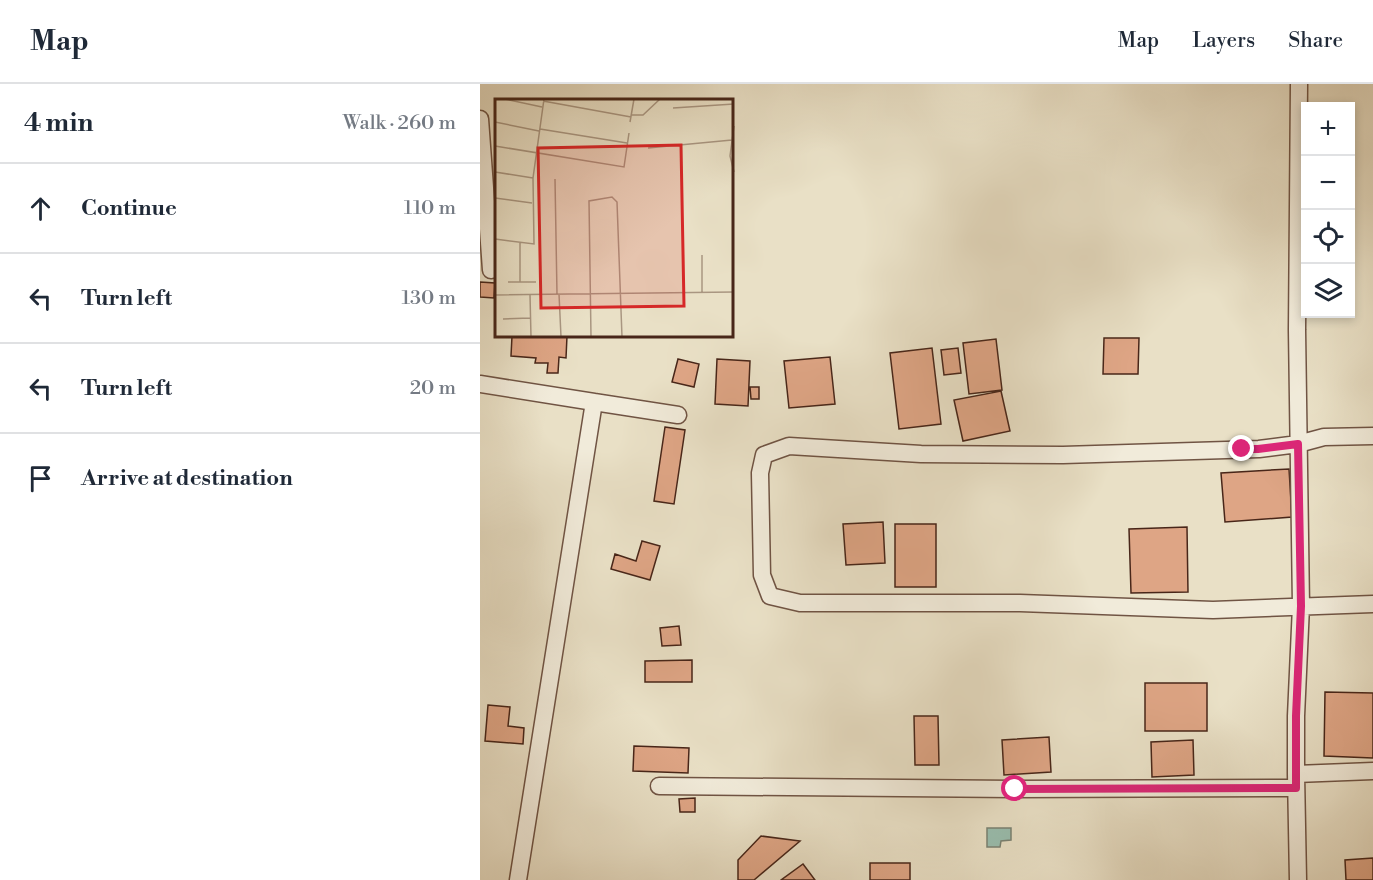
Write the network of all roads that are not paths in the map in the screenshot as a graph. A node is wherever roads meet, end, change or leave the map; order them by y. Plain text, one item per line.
1 (1299, 84) edge
2 (480, 119) edge
3 (491, 270) dead end
4 (480, 384) edge
5 (594, 402) junction
6 (678, 415) dead end
7 (1373, 436) edge
8 (1298, 444) junction
9 (1373, 604) edge
10 (1301, 606) junction
11 (1373, 771) edge
12 (1296, 781) junction
13 (659, 786) dead end
14 (518, 880) edge
15 (1298, 880) edge

1 - 8 street
2 - 3 street
4 - 5 street
5 - 6 street
5 - 14 street
7 - 8 street
8 - 10 street
8 - 10 street
9 - 10 street
10 - 12 street
11 - 12 street
12 - 13 street
12 - 15 street

